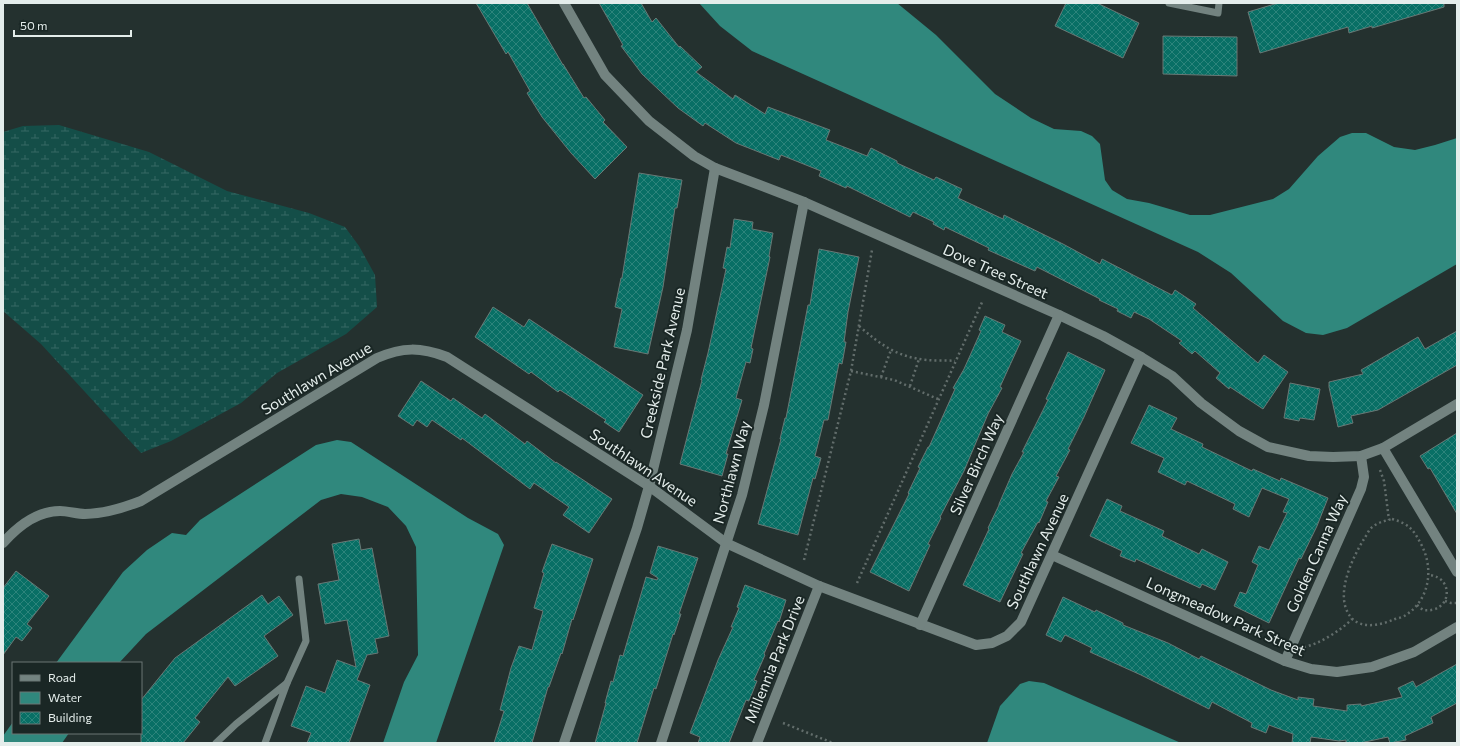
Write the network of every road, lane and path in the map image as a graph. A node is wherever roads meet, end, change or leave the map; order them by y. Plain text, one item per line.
1 (564, 3) edge
2 (1169, 3) edge
3 (1219, 3) edge
4 (715, 168) junction
5 (804, 202) junction
6 (872, 250) dead end
7 (983, 300) dead end
8 (1058, 315) junction
9 (859, 326) junction
10 (891, 350) junction
11 (1141, 357) junction
12 (920, 359) junction
13 (955, 361) junction
14 (851, 371) junction
15 (881, 378) junction
16 (910, 386) junction
17 (938, 399) junction
18 (1457, 404) edge
19 (1383, 448) junction
20 (1361, 456) junction
21 (1380, 470) dead end
22 (649, 486) junction
23 (1389, 520) junction
24 (3, 543) edge
25 (726, 543) junction
26 (1052, 555) junction
27 (804, 560) dead end
28 (1457, 572) edge
29 (1429, 576) junction
30 (299, 578) dead end
31 (857, 583) dead end
32 (819, 586) junction
33 (1445, 600) junction
34 (1457, 603) edge
35 (1417, 605) junction
36 (1352, 619) junction
37 (920, 625) junction
38 (1457, 627) edge
39 (1302, 647) dead end
40 (1285, 661) junction
41 (287, 683) junction
42 (783, 723) dead end
43 (216, 743) edge
44 (265, 743) edge
45 (564, 743) edge
46 (661, 743) edge
47 (757, 743) edge
48 (833, 743) edge

1 - 4 street, Dove Tree Street
2 - 3 lane
4 - 5 street, Dove Tree Street
4 - 22 street, Creekside Park Avenue
5 - 8 street, Dove Tree Street
5 - 25 street, Northlawn Way
6 - 9 path
7 - 13 path
8 - 11 street, Dove Tree Street
8 - 37 street, Silver Birch Way
9 - 10 path
9 - 14 path
10 - 12 path
10 - 15 path
11 - 20 street, Dove Tree Street
11 - 26 street, Southlawn Avenue
12 - 13 path
12 - 16 path
13 - 17 path
14 - 15 path
14 - 27 path
15 - 16 path
16 - 17 path
17 - 31 path
18 - 19 street, Dove Tree Street
19 - 20 street, Dove Tree Street
19 - 28 street
20 - 40 street, Golden Canna Way
21 - 23 path
22 - 24 street, Southlawn Avenue
22 - 25 street, Southlawn Avenue
22 - 45 street, Creekside Park Avenue
23 - 29 path
23 - 36 path
25 - 32 street, Southlawn Avenue
25 - 46 street, Northlawn Way
26 - 37 street, Southlawn Avenue
26 - 40 street, Longmeadow Park Street
29 - 33 path
29 - 35 path
30 - 41 lane
32 - 37 street, Southlawn Avenue
32 - 47 street, Millennia Park Drive
33 - 34 path
33 - 35 path
35 - 36 path
36 - 39 path
38 - 40 street, Longmeadow Park Street
41 - 43 lane
41 - 44 lane
42 - 48 path

